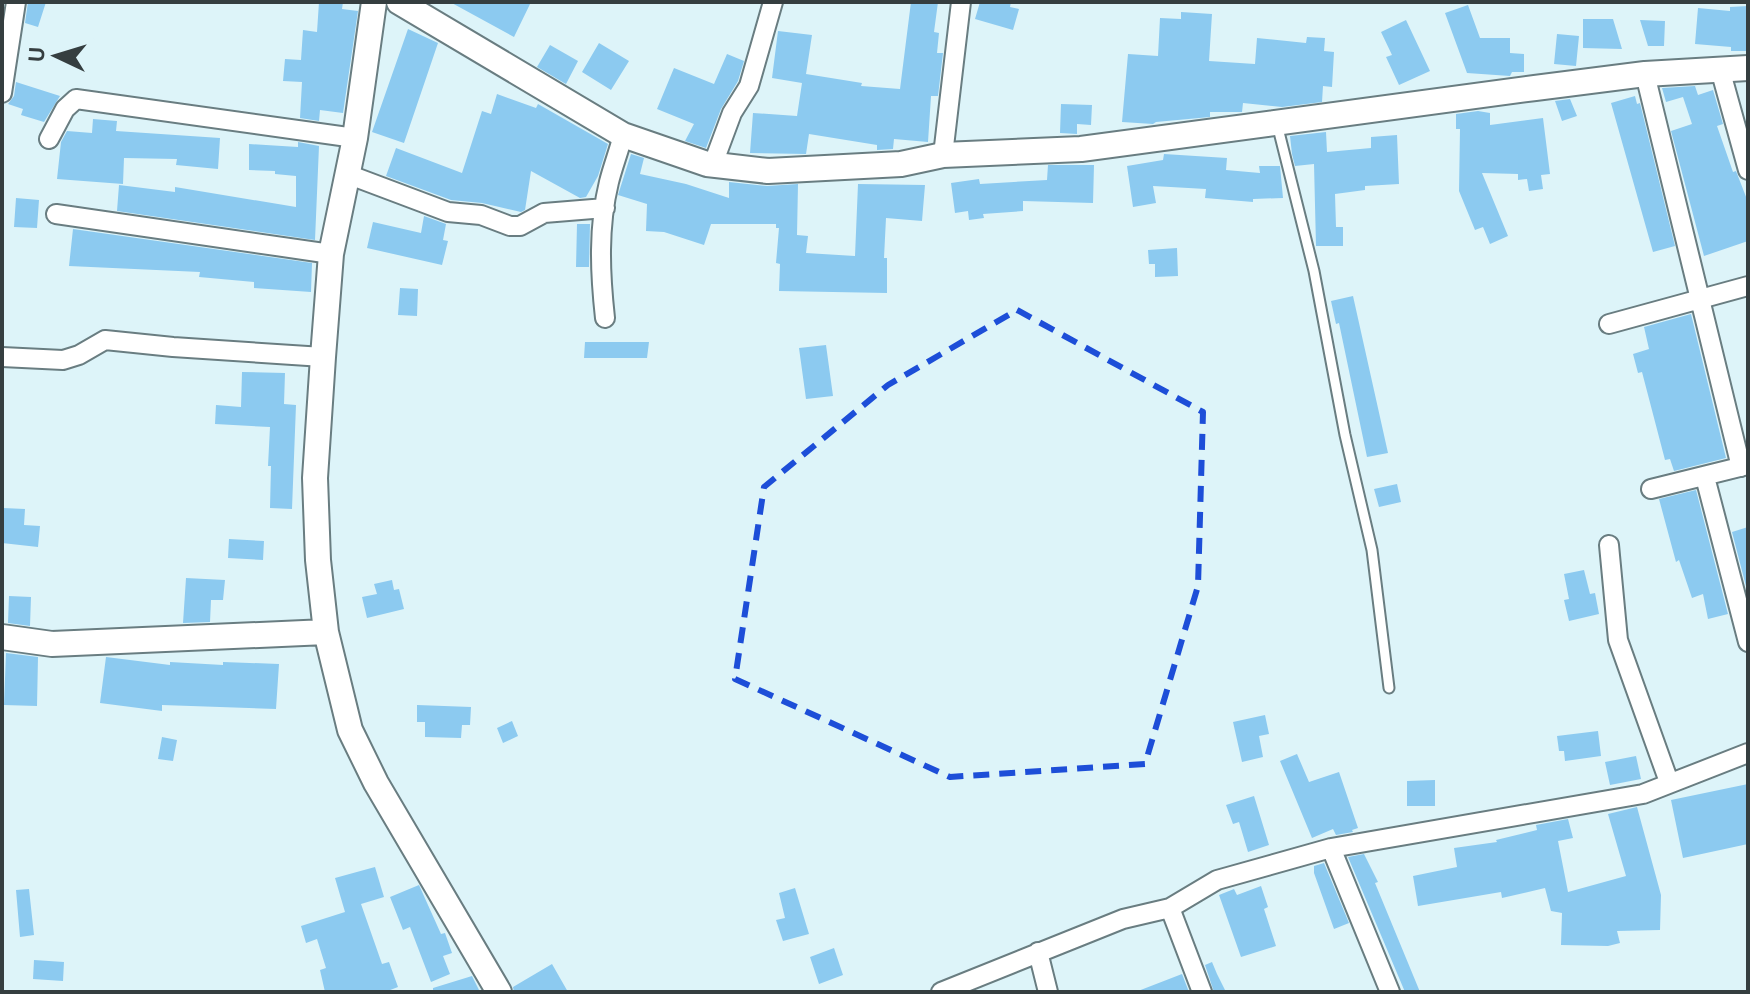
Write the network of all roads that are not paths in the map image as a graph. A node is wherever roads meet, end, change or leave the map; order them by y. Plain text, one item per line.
1 (16, 2) edge
2 (374, 2) edge
3 (399, 2) edge
4 (773, 2) edge
5 (961, 2) edge
6 (1748, 68) edge
7 (1720, 69) junction
8 (1645, 74) junction
9 (2, 93) edge
10 (1277, 124) junction
11 (623, 135) junction
12 (355, 138) junction
13 (49, 139) dead end
14 (943, 155) junction
15 (713, 164) junction
16 (1748, 170) edge
17 (347, 174) junction
18 (605, 208) junction
19 (56, 214) dead end
20 (331, 254) junction
21 (1748, 286) edge
22 (1700, 298) junction
23 (605, 318) dead end
24 (1609, 324) dead end
25 (2, 357) edge
26 (323, 357) junction
27 (1744, 466) edge
28 (1705, 477) junction
29 (1651, 489) dead end
30 (1609, 545) dead end
31 (326, 632) junction
32 (2, 637) edge
33 (1748, 642) edge
34 (1389, 688) dead end
35 (1748, 753) edge
36 (1669, 782) junction
37 (1331, 848) junction
38 (1170, 908) junction
39 (1038, 952) junction
40 (499, 992) edge
41 (941, 992) edge
42 (1048, 992) edge
43 (1202, 992) edge
44 (1390, 992) edge

1 - 9 street
2 - 12 street
3 - 11 street
4 - 15 street
5 - 14 street
6 - 7 street
7 - 8 street
7 - 16 street
8 - 10 street
8 - 22 street
10 - 14 street
10 - 34 lane
11 - 15 street
11 - 18 street
12 - 13 street
12 - 17 street
14 - 15 street
17 - 18 street
17 - 20 street
18 - 23 street
19 - 20 street
20 - 26 street
21 - 22 street
22 - 24 street
22 - 27 street
25 - 26 street
26 - 31 street
27 - 28 street
28 - 29 street
28 - 33 street
30 - 36 street
31 - 32 street
31 - 40 street
35 - 36 street
36 - 37 street
37 - 38 street
37 - 44 street
38 - 39 street
38 - 43 street
39 - 41 street
39 - 42 street

